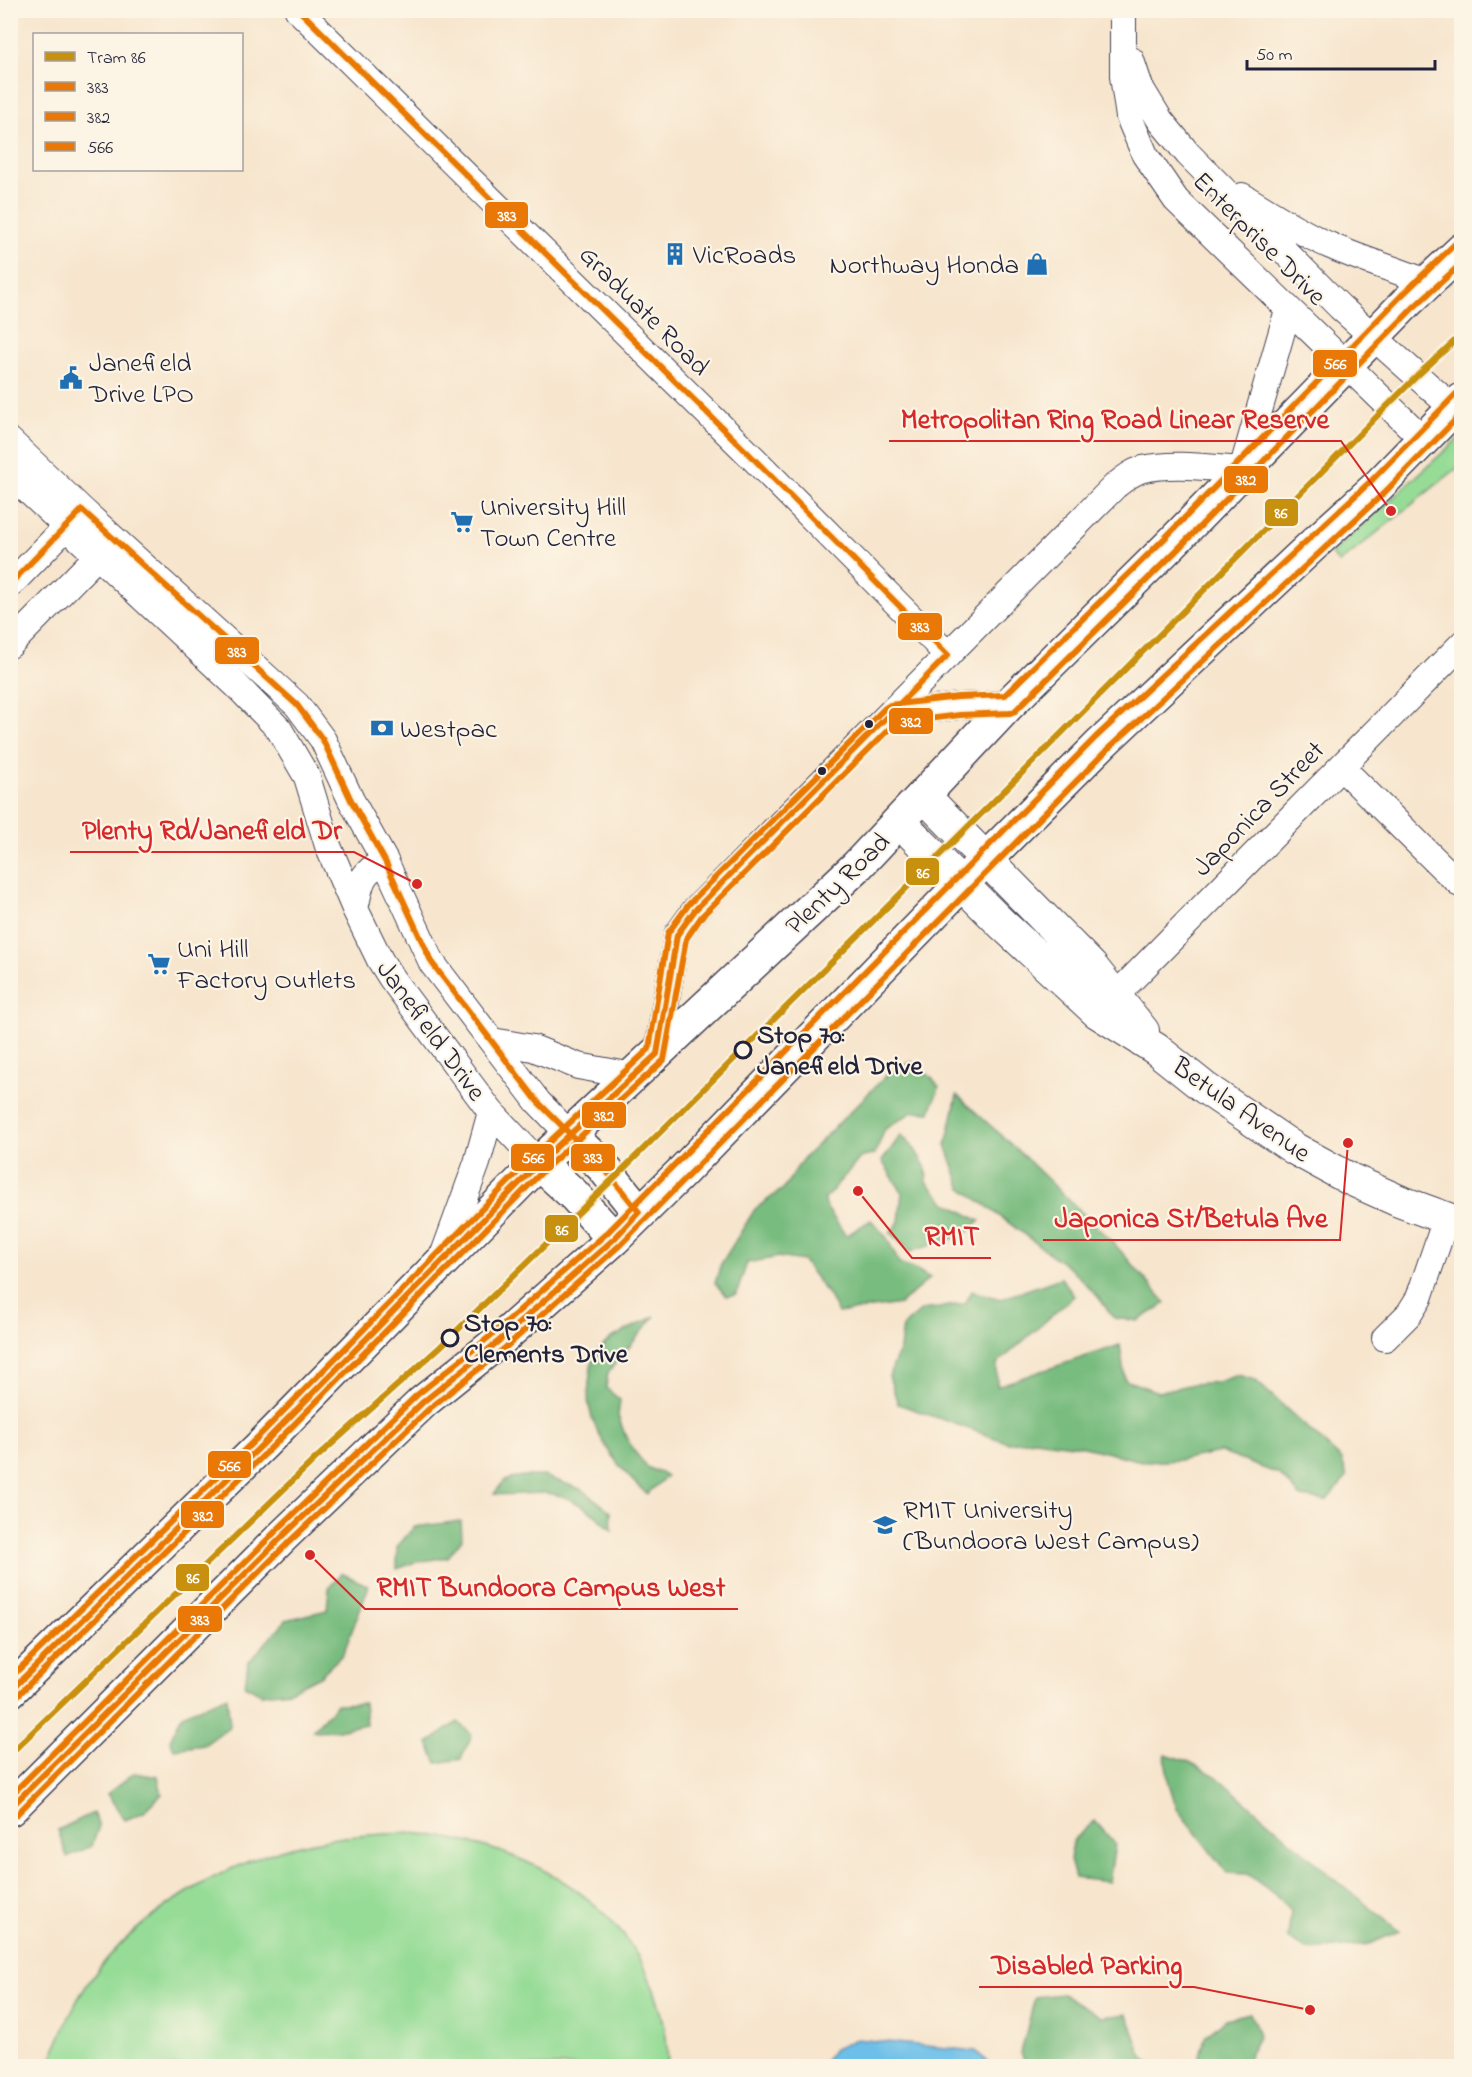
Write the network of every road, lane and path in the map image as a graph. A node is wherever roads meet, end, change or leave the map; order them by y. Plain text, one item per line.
1 (298, 10) edge
2 (1123, 10) edge
3 (1124, 42) junction
4 (1210, 177) junction
5 (1461, 250) edge
6 (1426, 282) junction
7 (1288, 310) junction
8 (1372, 337) junction
9 (1347, 364) junction
10 (1457, 404) edge
11 (1423, 439) junction
12 (10, 441) edge
13 (1242, 470) junction
14 (10, 474) edge
15 (74, 519) junction
16 (106, 547) junction
17 (10, 585) edge
18 (1461, 644) edge
19 (10, 645) edge
20 (948, 655) junction
21 (1009, 704) junction
22 (891, 714) junction
23 (1341, 766) junction
24 (924, 796) junction
25 (900, 822) junction
26 (987, 859) junction
27 (385, 861) junction
28 (962, 884) junction
29 (1461, 885) edge
30 (354, 909) junction
31 (1106, 1004) junction
32 (492, 1041) junction
33 (657, 1054) junction
34 (633, 1076) junction
35 (490, 1112) junction
36 (569, 1134) junction
37 (539, 1163) junction
38 (639, 1212) junction
39 (1454, 1222) edge
40 (614, 1239) junction
41 (441, 1262) junction
42 (1385, 1338) dead end
43 (10, 1691) edge
44 (10, 1809) edge

1 - 20 street, Graduate Road
2 - 3 street, Enterprise Drive
3 - 4 street, Enterprise Drive
3 - 7 street, Enterprise Drive
4 - 6 street
4 - 8 street, Enterprise Drive
5 - 6 highway, Plenty Road
6 - 8 highway, Plenty Road
7 - 9 street, Enterprise Drive
7 - 13 street
8 - 9 highway, Plenty Road
8 - 10 street, Enterprise Drive
9 - 11 street, Enterprise Drive
9 - 13 highway, Plenty Road
10 - 11 highway
11 - 26 highway
12 - 15 street, Janefield Drive
13 - 20 street
13 - 21 highway, Plenty Road
14 - 15 street, Janefield Drive
15 - 16 street, Janefield Drive
15 - 17 street
16 - 19 street
16 - 27 street, Janefield Drive
16 - 30 street, Janefield Drive
18 - 23 street, Japonica Street
20 - 22 street
21 - 22 street
21 - 24 highway, Plenty Road
22 - 33 street
23 - 29 street
23 - 31 street, Japonica Street
24 - 25 highway, Plenty Road
24 - 26 street, Betula Avenue
25 - 28 street, Betula Avenue
25 - 33 highway, Plenty Road
26 - 28 highway
26 - 31 street, Betula Avenue
27 - 30 street
27 - 32 street, Janefield Drive
28 - 31 street, Betula Avenue
28 - 38 highway
30 - 35 street, Janefield Drive
31 - 39 street, Betula Avenue
32 - 34 street
32 - 36 street, Janefield Drive
33 - 34 highway, Plenty Road
34 - 36 highway, Plenty Road
35 - 37 street, Janefield Drive
35 - 41 street
36 - 37 highway, Plenty Road
36 - 38 highway, Janefield Drive
37 - 40 highway, Janefield Drive
37 - 41 highway, Plenty Road
38 - 40 highway
39 - 42 street
40 - 44 highway
41 - 43 highway, Plenty Road

